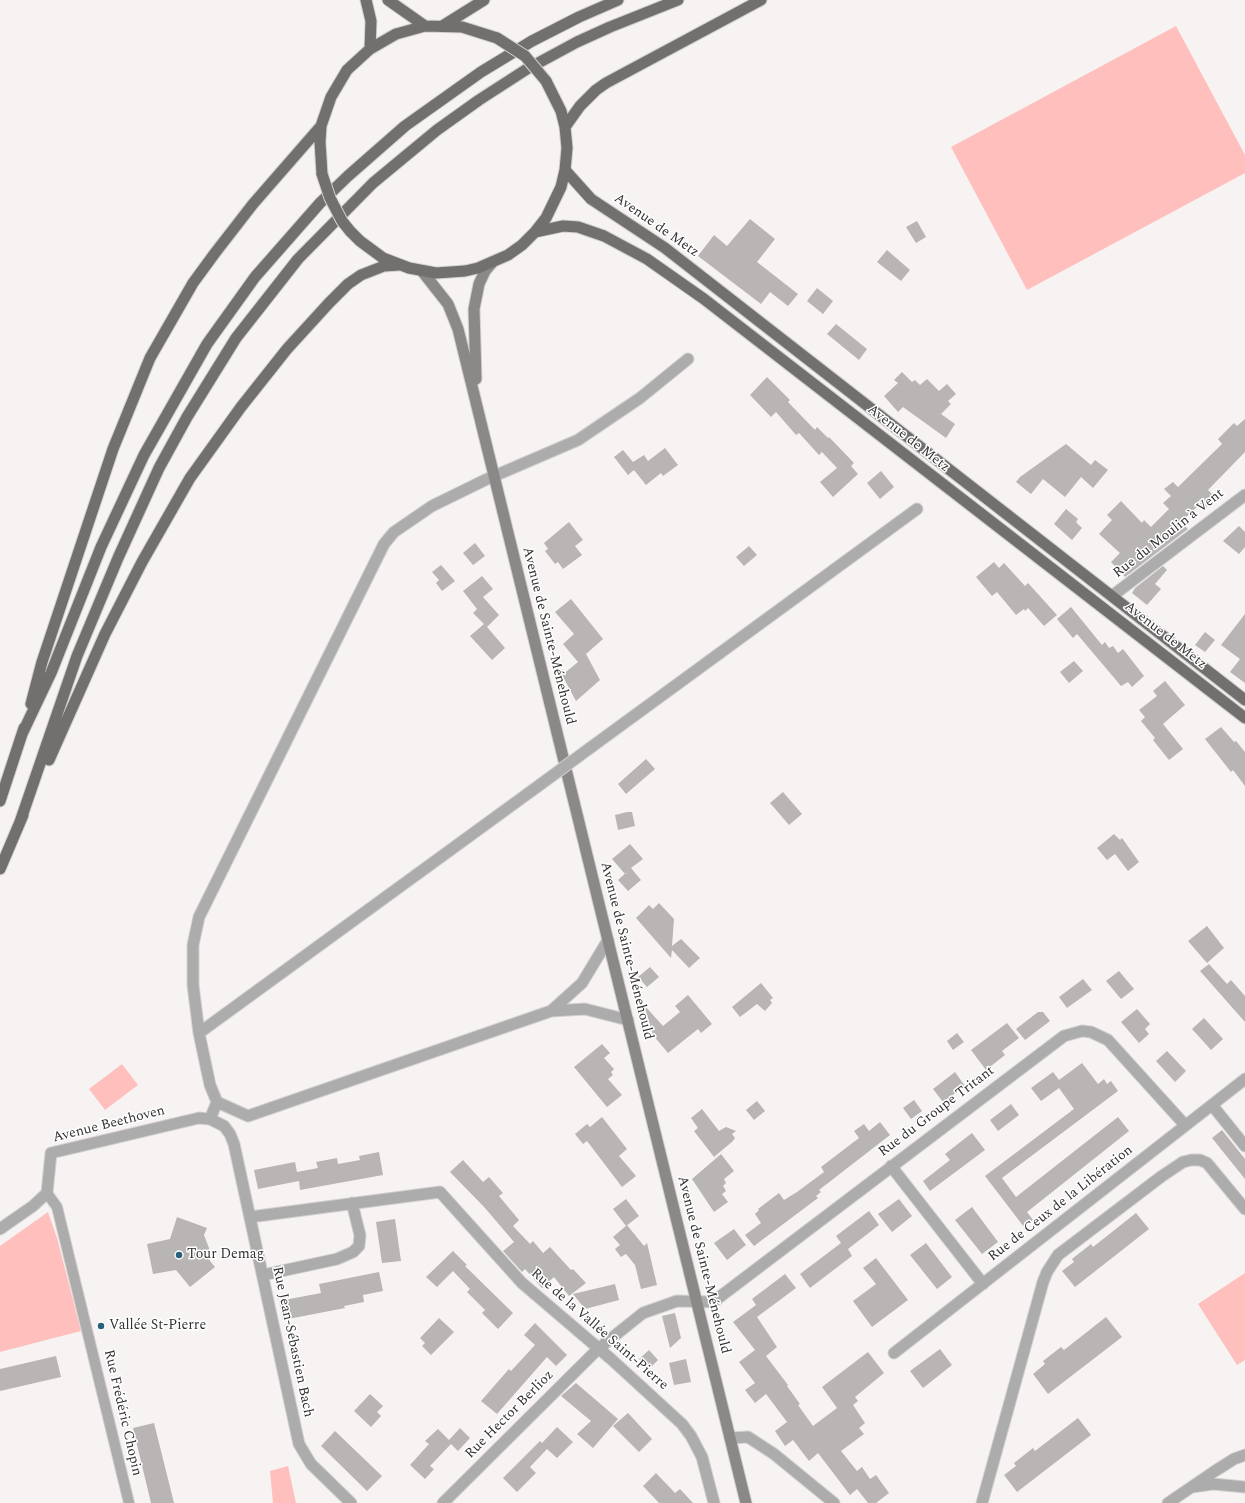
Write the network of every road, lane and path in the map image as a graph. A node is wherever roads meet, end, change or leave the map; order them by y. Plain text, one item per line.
1 (366, 0) edge
2 (388, 0) edge
3 (484, 0) edge
4 (618, 0) edge
5 (678, 0) edge
6 (761, 0) edge
7 (443, 25) junction
8 (425, 26) junction
9 (370, 49) junction
10 (321, 126) junction
11 (565, 127) junction
12 (565, 170) junction
13 (535, 232) junction
14 (492, 263) junction
15 (399, 265) junction
16 (422, 271) junction
17 (688, 359) dead end
18 (477, 405) junction
19 (493, 477) junction
20 (1245, 495) edge
21 (917, 509) dead end
22 (1112, 596) junction
23 (1245, 700) edge
24 (1245, 718) edge
25 (22, 734) junction
26 (0, 801) edge
27 (20, 822) junction
28 (0, 869) edge
29 (608, 940) junction
30 (551, 1011) junction
31 (628, 1020) junction
32 (198, 1033) junction
33 (1245, 1079) edge
34 (217, 1102) junction
35 (1212, 1105) junction
36 (210, 1119) junction
37 (1185, 1125) junction
38 (1245, 1146) edge
39 (891, 1166) junction
40 (47, 1193) junction
41 (352, 1203) junction
42 (1245, 1209) edge
43 (250, 1217) junction
44 (0, 1228) edge
45 (263, 1275) junction
46 (983, 1284) junction
47 (696, 1300) junction
48 (598, 1349) junction
49 (894, 1353) dead end
50 (730, 1438) junction
51 (1245, 1455) edge
52 (1245, 1487) edge
53 (1188, 1488) junction
54 (129, 1503) edge
55 (351, 1503) edge
56 (443, 1503) edge
57 (714, 1503) edge
58 (746, 1503) edge
59 (834, 1503) edge
60 (982, 1503) edge
61 (1168, 1503) edge

1 - 9 main road
2 - 8 main road
3 - 7 main road
4 - 25 main road
5 - 27 main road
6 - 11 main road
7 - 8 main road
7 - 11 main road, bridge
8 - 9 main road
9 - 10 main road
10 - 15 main road, bridge
10 - 25 main road
11 - 12 main road
12 - 13 main road
12 - 22 main road, Avenue de Metz
13 - 14 main road
13 - 24 main road, Avenue de Metz
14 - 16 main road
14 - 18 main road, Avenue de Sainte-Ménehould
15 - 16 main road
15 - 27 main road
16 - 18 main road, Avenue de Sainte-Ménehould
17 - 19 street
18 - 19 main road, Avenue de Sainte-Ménehould
19 - 29 main road, Avenue de Sainte-Ménehould
19 - 32 street
20 - 22 street, Rue du Moulin à Vent
21 - 32 street, bridge
22 - 23 main road, Avenue de Metz
25 - 26 main road
27 - 28 main road
29 - 30 street
29 - 31 main road, Avenue de Sainte-Ménehould
30 - 31 street
30 - 34 street
31 - 47 main road, Avenue de Sainte-Ménehould
32 - 34 street
33 - 35 street, Rue de Ceux de la Libération
34 - 36 street
35 - 37 street, Rue de Ceux de la Libération
35 - 38 street
36 - 40 street, Avenue Beethoven
36 - 43 street, Rue Jean-Sébastien Bach
37 - 39 street, Rue du Groupe Tritant
37 - 46 street, Rue de Ceux de la Libération
39 - 46 street
39 - 47 street, Rue du Groupe Tritant
40 - 44 street
40 - 54 street, Rue Frédéric Chopin
41 - 43 street
41 - 45 street
41 - 48 street, Rue de la Vallée Saint-Pierre
42 - 60 street
43 - 45 street, Rue Jean-Sébastien Bach
45 - 55 street, Rue Jean-Sébastien Bach
46 - 49 street, Rue de Ceux de la Libération
47 - 48 street, Rue du Groupe Tritant
47 - 50 main road, Avenue de Sainte-Ménehould
48 - 56 street, Rue Hector Berlioz
48 - 57 street, Rue de la Vallée Saint-Pierre
50 - 58 main road, Avenue de Sainte-Ménehould
50 - 59 street
51 - 53 street
52 - 53 street
53 - 61 street

